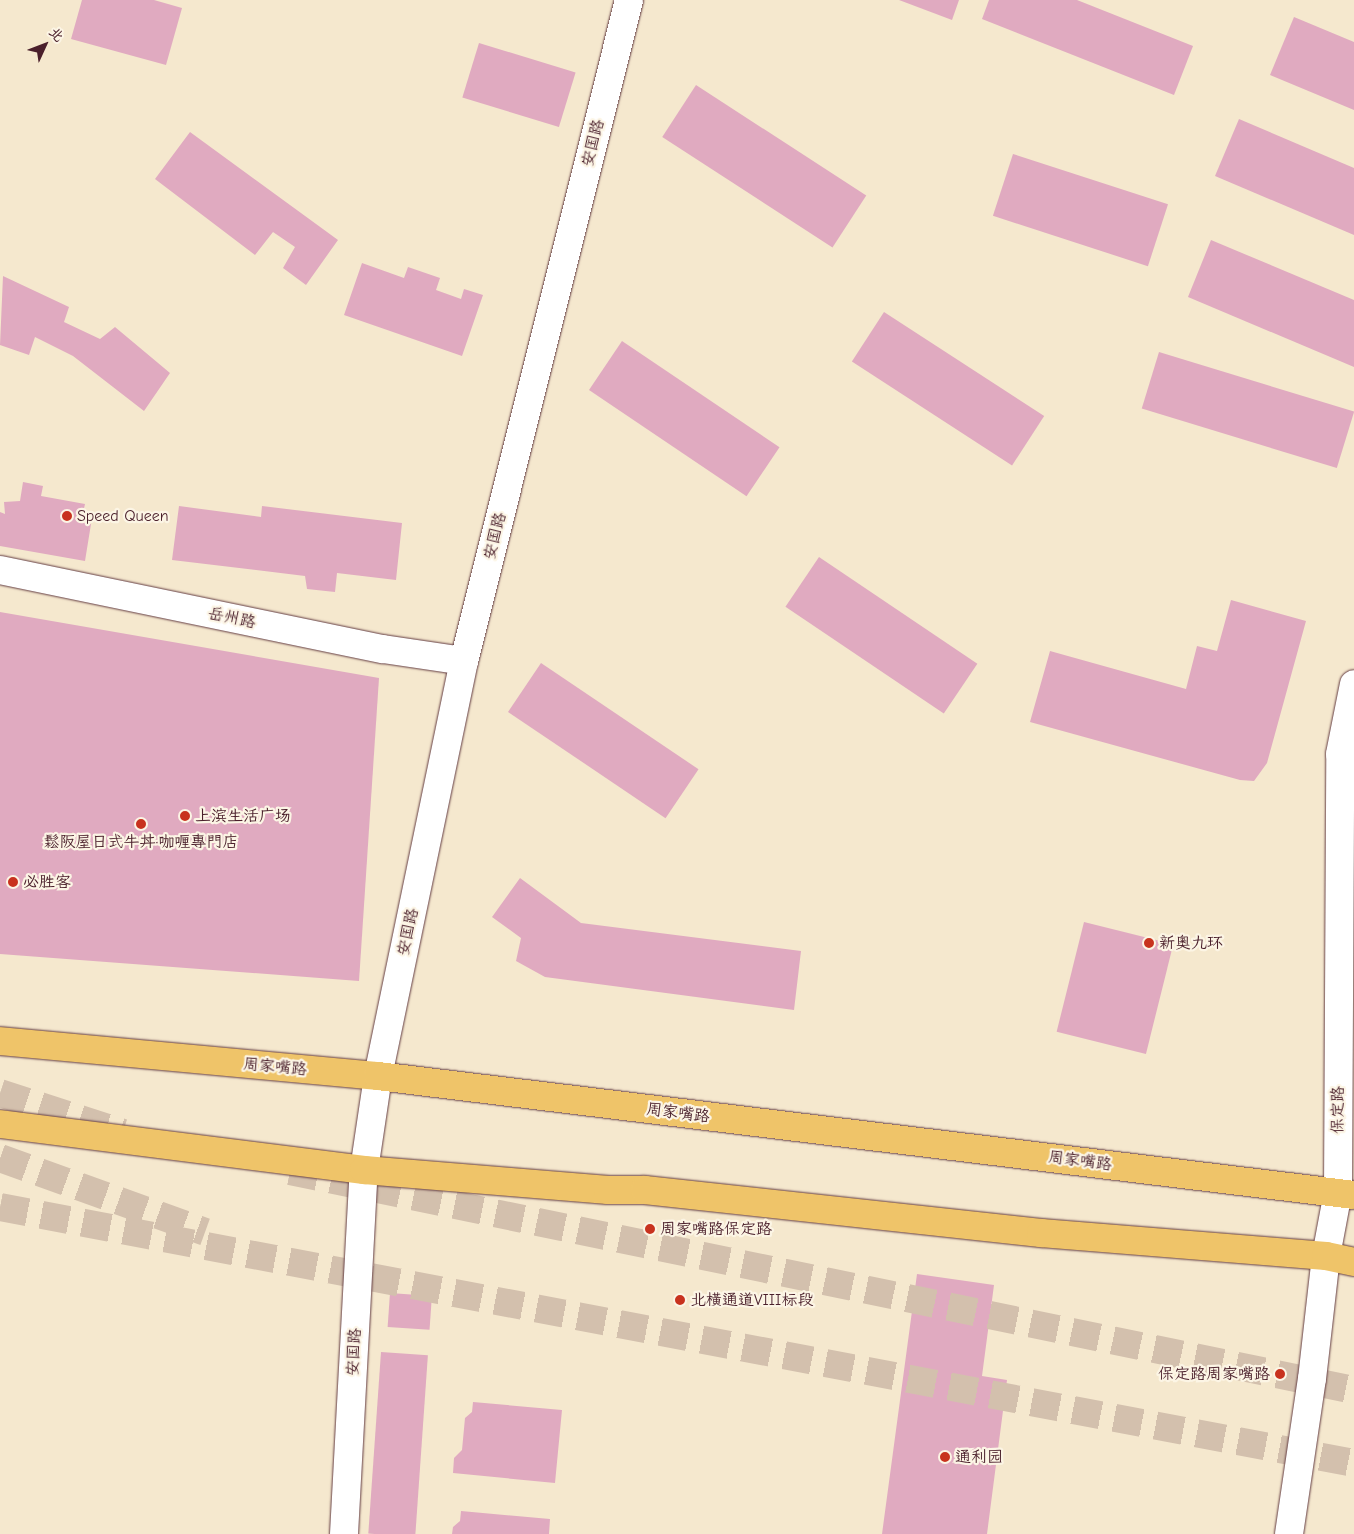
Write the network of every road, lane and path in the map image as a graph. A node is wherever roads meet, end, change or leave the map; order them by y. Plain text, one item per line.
1 (629, 0) edge
2 (0, 570) edge
3 (464, 661) junction
4 (1354, 684) edge
5 (0, 1042) edge
6 (378, 1076) junction
7 (0, 1124) edge
8 (364, 1170) junction
9 (1346, 1194) edge
10 (1326, 1256) junction
11 (1354, 1262) edge
12 (344, 1534) edge
13 (1289, 1534) edge

1 - 3 street, 安国路
2 - 3 street, 岳州路
3 - 6 street, 安国路
4 - 9 street, 保定路
5 - 6 main road, 周家嘴路
6 - 8 street, 安国路
6 - 9 main road, 周家嘴路
7 - 8 main road
8 - 10 main road
8 - 12 street, 安国路
9 - 10 street, 保定路
10 - 11 main road
10 - 13 street, 保定路

